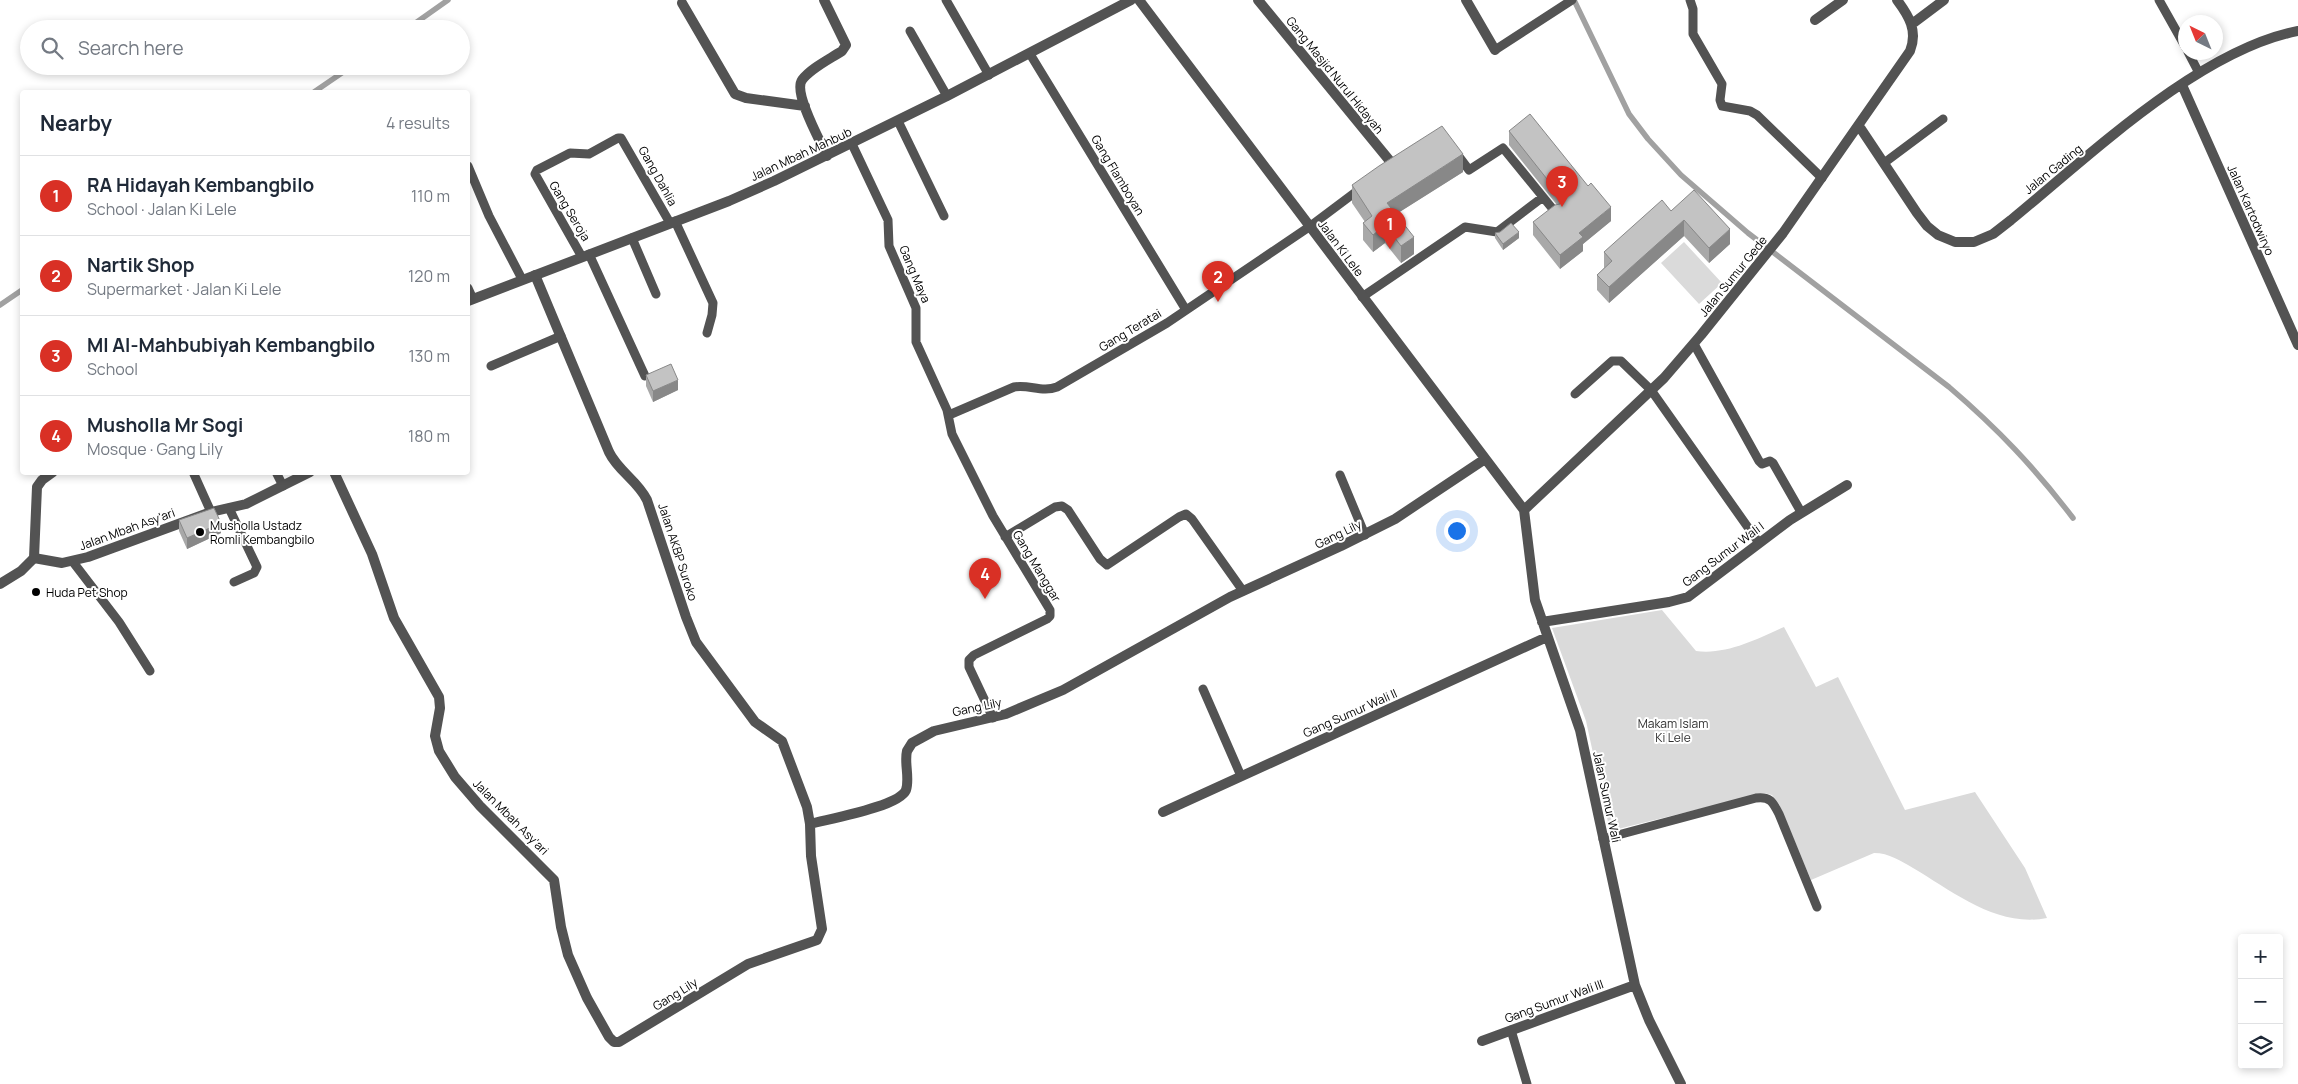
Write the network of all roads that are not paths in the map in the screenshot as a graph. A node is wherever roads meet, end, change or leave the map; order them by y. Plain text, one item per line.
1 (824, 0) edge
2 (946, 0) edge
3 (1132, 0) edge
4 (1139, 0) edge
5 (1258, 0) edge
6 (1466, 0) edge
7 (1690, 0) edge
8 (1843, 0) edge
9 (1897, 0) edge
10 (1944, 0) edge
11 (2159, 0) edge
12 (1569, 2) edge
13 (682, 4) dead end
14 (1815, 20) dead end
15 (1912, 24) junction
16 (910, 31) dead end
17 (2298, 31) edge
18 (2178, 34) edge
19 (1495, 50) joint
20 (1030, 54) junction
21 (2192, 60) edge
22 (2199, 73) junction
23 (989, 75) junction
24 (2182, 85) junction
25 (947, 96) junction
26 (805, 106) junction
27 (1943, 119) dead end
28 (898, 121) junction
29 (1859, 126) junction
30 (624, 140) joint
31 (852, 144) junction
32 (1451, 146) edge
33 (827, 156) junction
34 (1397, 163) joint
35 (1884, 163) junction
36 (470, 171) edge
37 (1384, 172) edge
38 (1822, 178) junction
39 (1368, 183) edge
40 (1543, 197) junction
41 (1556, 213) edge
42 (944, 216) dead end
43 (673, 222) junction
44 (1309, 227) junction
45 (632, 238) junction
46 (586, 256) junction
47 (535, 275) junction
48 (522, 279) junction
49 (656, 294) dead end
50 (1362, 297) junction
51 (470, 300) edge
52 (1186, 310) junction
53 (707, 333) dead end
54 (561, 336) junction
55 (1694, 344) junction
56 (2298, 345) edge
57 (490, 366) dead end
58 (645, 376) edge
59 (1651, 390) junction
60 (1575, 394) dead end
61 (949, 415) junction
62 (1485, 459) junction
63 (49, 475) edge
64 (194, 475) edge
65 (277, 475) edge
66 (304, 475) edge
67 (335, 475) edge
68 (1340, 475) dead end
69 (1847, 485) dead end
70 (282, 486) junction
71 (229, 508) junction
72 (1524, 510) junction
73 (211, 512) junction
74 (1801, 512) junction
75 (1365, 535) junction
76 (1006, 538) junction
77 (1759, 543) junction
78 (34, 558) junction
79 (73, 562) junction
80 (234, 582) dead end
81 (0, 584) edge
82 (1243, 591) junction
83 (1542, 622) junction
84 (1547, 637) junction
85 (150, 671) dead end
86 (1204, 689) dead end
87 (993, 718) junction
88 (1241, 776) junction
89 (1163, 812) dead end
90 (810, 824) junction
91 (1604, 839) junction
92 (1817, 907) dead end
93 (1635, 985) junction
94 (1511, 1030) junction
95 (1482, 1041) dead end
96 (616, 1042) joint
97 (1527, 1084) edge
98 (1681, 1084) edge

1 - 26 street
2 - 23 lane
3 - 20 street, Jalan Mbah Mahbub
4 - 44 street, Jalan Ki Lele
5 - 34 street, Gang Masjid Nurul Hidayah
6 - 19 street
7 - 38 lane
8 - 14 street
9 - 15 street
10 - 15 street
11 - 18 lane
12 - 19 lane
13 - 26 street
15 - 29 street, Jalan Sumur Gede
16 - 25 lane
17 - 22 street, Jalan Gading
20 - 23 street, Jalan Mbah Mahbub
20 - 52 lane, Gang Flamboyan
21 - 22 lane
22 - 24 street, Jalan Gading
23 - 25 street, Jalan Mbah Mahbub
24 - 35 street, Jalan Gading
24 - 56 street, Jalan Kartodwiryo
25 - 28 street, Jalan Mbah Mahbub
26 - 33 street
27 - 35 lane
28 - 31 street, Jalan Mbah Mahbub
28 - 42 lane
29 - 35 street, Jalan Gading
29 - 38 street, Jalan Sumur Gede
30 - 43 lane, Gang Dahlia
30 - 46 lane, Gang Seroja
31 - 33 street, Jalan Mbah Mahbub
31 - 61 lane, Gang Maya
32 - 40 lane
33 - 43 street, Jalan Mbah Mahbub
34 - 37 lane
36 - 48 lane
38 - 55 street, Jalan Sumur Gede
39 - 44 lane, Gang Teratai
40 - 41 lane
40 - 50 lane
43 - 45 street, Jalan Mbah Mahbub
43 - 53 lane, Gang Dahlia
44 - 50 street, Jalan Ki Lele
44 - 52 lane, Gang Teratai
45 - 46 street, Jalan Mbah Mahbub
45 - 49 lane
46 - 47 street, Jalan Mbah Mahbub
46 - 58 lane, Gang Seroja
47 - 48 street, Jalan Mbah Mahbub
47 - 54 street, Jalan AKBP Suroko
48 - 51 street, Jalan Mbah Mahbub
50 - 62 street, Jalan Ki Lele
52 - 61 lane, Gang Teratai
54 - 57 lane
54 - 90 street, Jalan AKBP Suroko
55 - 59 street, Jalan Sumur Gede
55 - 74 lane
59 - 60 lane
59 - 72 street, Jalan Sumur Gede
59 - 77 lane
61 - 76 lane, Gang Manggar
62 - 72 street, Jalan Ki Lele
62 - 75 street, Gang Lily
63 - 78 street
64 - 73 lane
65 - 70 lane
66 - 70 street, Jalan Mbah Asy'ari
67 - 96 street, Jalan Mbah Asy'ari
68 - 75 lane
69 - 74 street, Gang Sumur Wali I
70 - 71 street, Jalan Mbah Asy'ari
71 - 73 street, Jalan Mbah Asy'ari
71 - 80 lane
72 - 83 street, Jalan Sumur Wali
73 - 79 street, Jalan Mbah Asy'ari
74 - 77 street, Gang Sumur Wali I
75 - 82 street, Gang Lily
76 - 82 lane
76 - 87 lane, Gang Manggar
77 - 83 street, Gang Sumur Wali I
78 - 79 street, Jalan Mbah Asy'ari
78 - 81 street
79 - 85 lane
82 - 87 street, Gang Lily
83 - 84 street, Jalan Sumur Wali
84 - 88 street, Gang Sumur Wali II
84 - 91 street, Jalan Sumur Wali
86 - 88 lane
87 - 90 street, Gang Lily
88 - 89 street, Gang Sumur Wali II
90 - 96 street, Gang Lily
91 - 92 lane
91 - 93 street, Jalan Sumur Wali
93 - 94 street, Gang Sumur Wali III
93 - 98 street, Jalan Sumur Wali
94 - 95 street, Gang Sumur Wali III
94 - 97 lane

